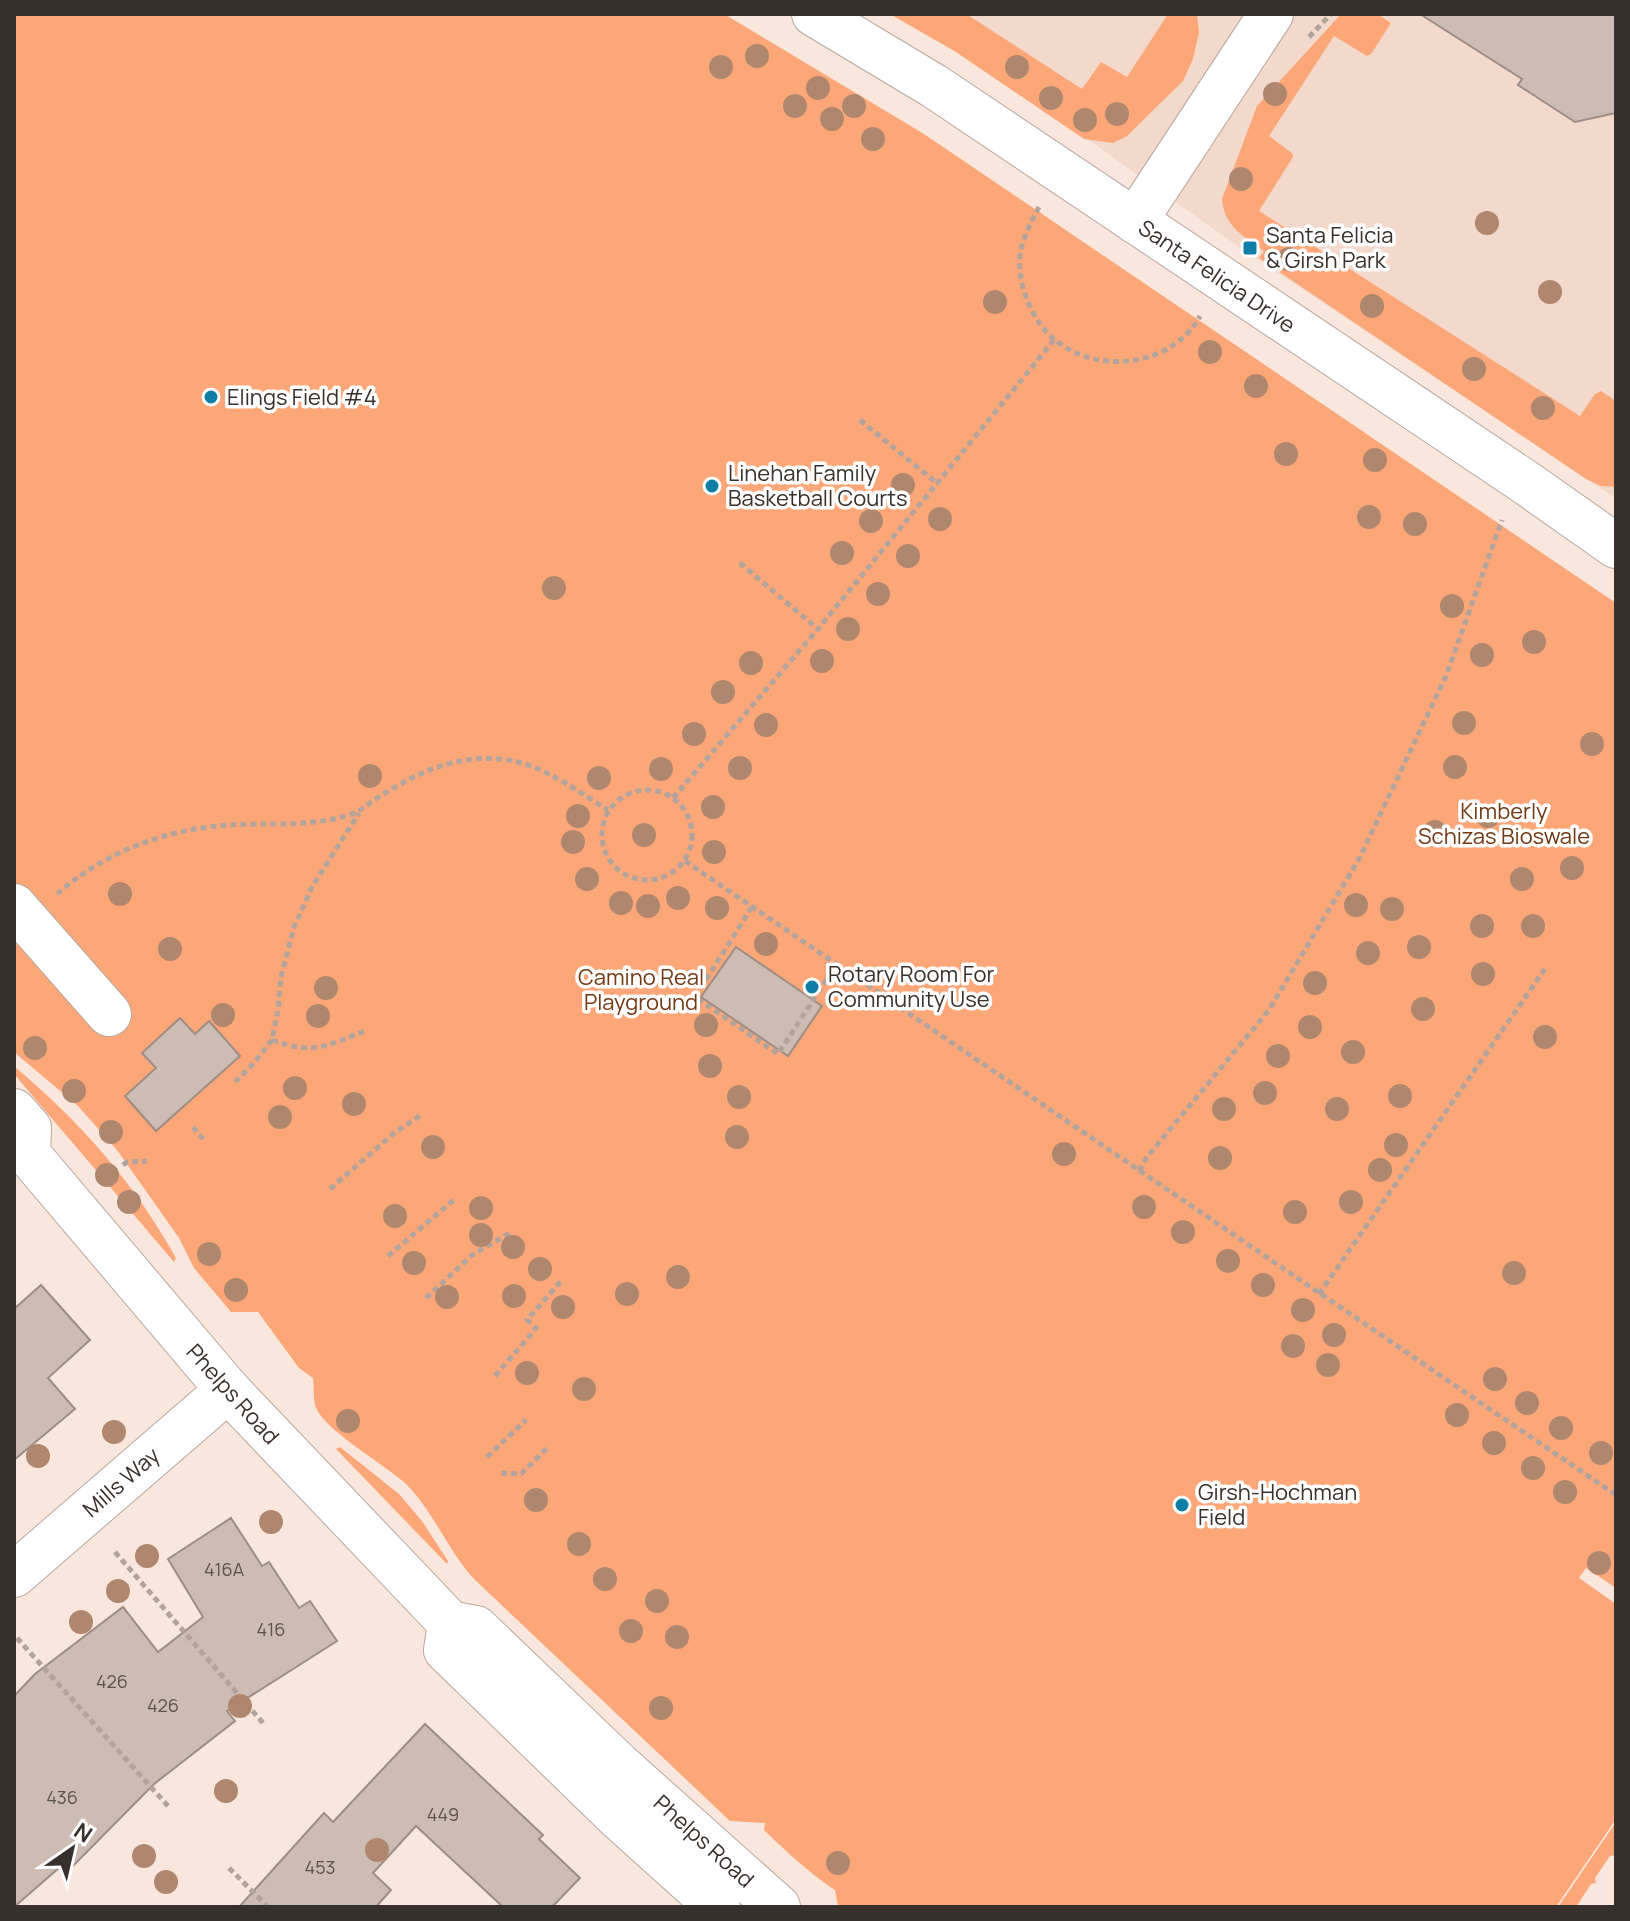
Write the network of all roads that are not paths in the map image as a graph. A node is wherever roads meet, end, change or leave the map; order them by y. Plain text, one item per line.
1 (814, 14) edge
2 (1271, 14) edge
3 (1135, 221) junction
4 (1616, 546) edge
5 (21, 913) edge
6 (109, 1014) dead end
7 (14, 1111) edge
8 (21, 1154) edge
9 (228, 1390) junction
10 (14, 1575) edge
11 (450, 1623) junction
12 (718, 1907) edge
13 (778, 1907) edge

1 - 3 street, Santa Felicia Drive
2 - 3 street
3 - 4 street, Santa Felicia Drive
5 - 6 street
7 - 8 street, Phelps Road
8 - 9 street, Phelps Road
9 - 10 street, Mills Way
9 - 11 street, Phelps Road
11 - 12 street, Phelps Road
11 - 13 street, Phelps Road

